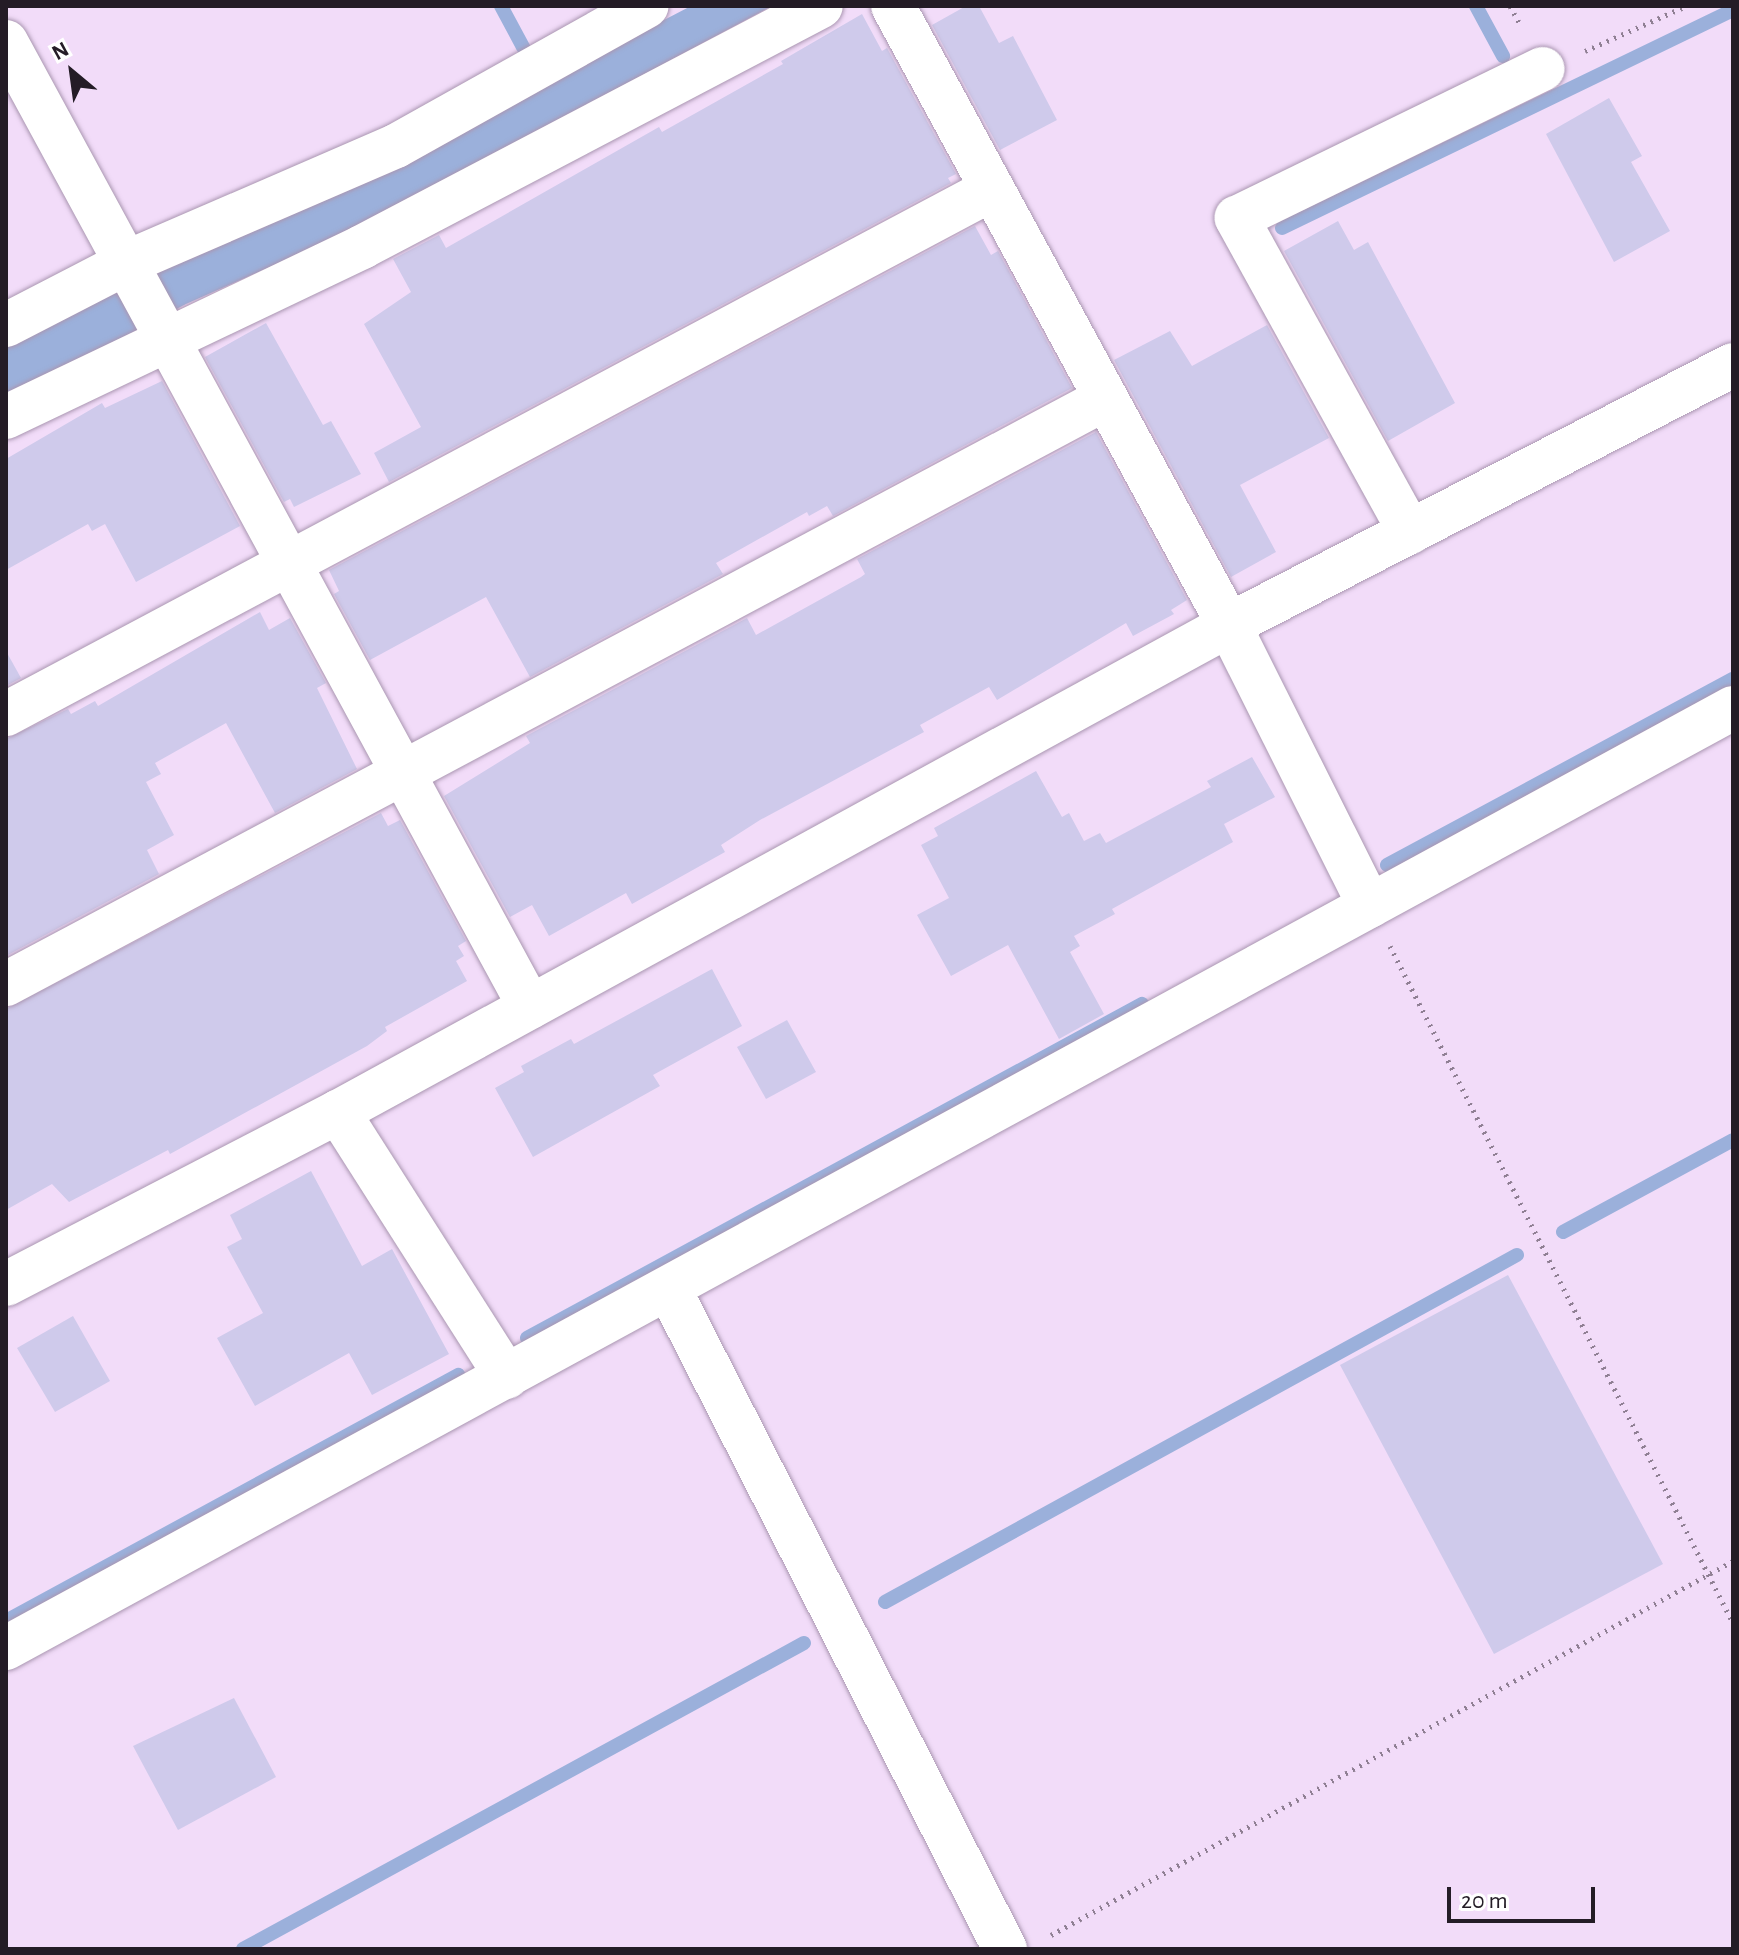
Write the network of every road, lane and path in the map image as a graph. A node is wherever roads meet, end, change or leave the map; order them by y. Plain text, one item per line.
1 (646, 6) edge
2 (821, 6) edge
3 (893, 6) edge
4 (1510, 6) edge
5 (1686, 6) edge
6 (6, 42) edge
7 (1543, 69) junction
8 (992, 189) junction
9 (131, 268) junction
10 (6, 325) edge
11 (166, 332) junction
12 (1733, 365) edge
13 (1105, 399) junction
14 (6, 417) edge
15 (1410, 532) junction
16 (290, 563) junction
17 (1229, 625) junction
18 (1733, 708) edge
19 (6, 714) edge
20 (403, 772) junction
21 (1370, 906) junction
22 (6, 984) edge
23 (530, 1007) junction
24 (338, 1112) junction
25 (6, 1284) edge
26 (669, 1289) junction
27 (507, 1377) junction
28 (1733, 1561) edge
29 (1709, 1575) junction
30 (1733, 1623) edge
31 (6, 1648) edge
32 (1022, 1945) edge

1 - 9 street
2 - 11 street
3 - 8 street
4 - 7 path
5 - 7 path
6 - 9 street
7 - 15 street
8 - 13 street
8 - 16 street
9 - 10 street
9 - 11 street
11 - 14 street
11 - 16 street
12 - 15 street
13 - 17 street
13 - 20 street
15 - 17 street
16 - 19 street
16 - 20 street
17 - 21 street
17 - 23 street
18 - 21 street
20 - 22 street
20 - 23 street
21 - 26 street
21 - 29 path
23 - 24 street
24 - 25 street
24 - 27 street
26 - 27 street
26 - 32 street
27 - 31 street
28 - 29 path
29 - 30 path
29 - 32 path

